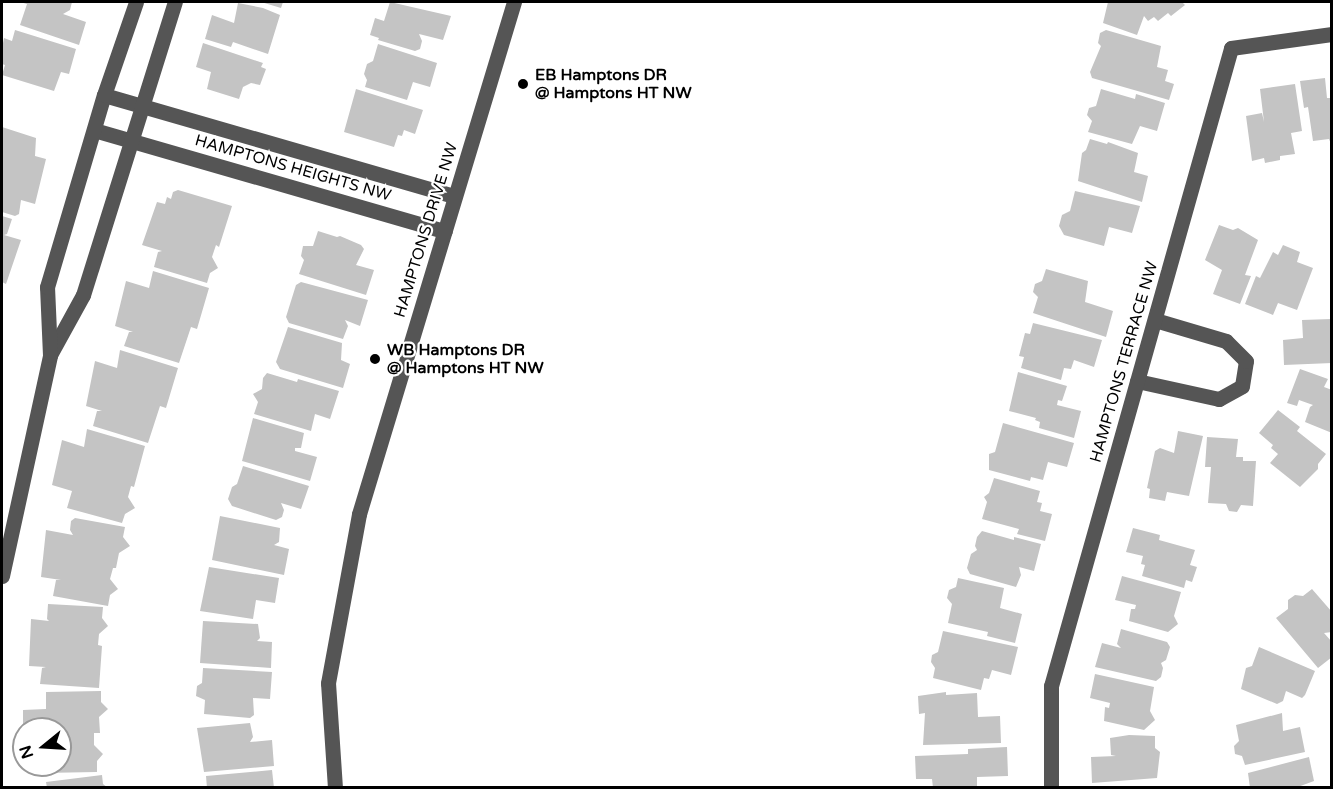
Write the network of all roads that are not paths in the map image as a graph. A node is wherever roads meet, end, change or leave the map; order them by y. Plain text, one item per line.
1 (136, 2) edge
2 (175, 2) edge
3 (514, 2) edge
4 (1332, 34) edge
5 (104, 95) junction
6 (143, 104) junction
7 (94, 130) junction
8 (131, 139) junction
9 (455, 196) junction
10 (445, 231) junction
11 (1155, 321) junction
12 (50, 356) junction
13 (1137, 381) junction
14 (2, 576) edge
15 (335, 788) edge
16 (1051, 788) edge

1 - 5 street
2 - 6 street
3 - 9 street, HAMPTONS DRIVE NW
4 - 11 street, HAMPTONS TERRACE NW
5 - 6 street, HAMPTONS HEIGHTS NW
5 - 7 street
6 - 8 street
6 - 9 street, HAMPTONS HEIGHTS NW
7 - 8 street, HAMPTONS HEIGHTS NW
7 - 12 street
8 - 10 street, HAMPTONS HEIGHTS NW
8 - 12 street
9 - 10 street, HAMPTONS DRIVE NW
10 - 15 street, HAMPTONS DRIVE NW
11 - 13 street, HAMPTONS TERRACE NW
11 - 13 street
12 - 14 street
13 - 16 street, HAMPTONS TERRACE NW

